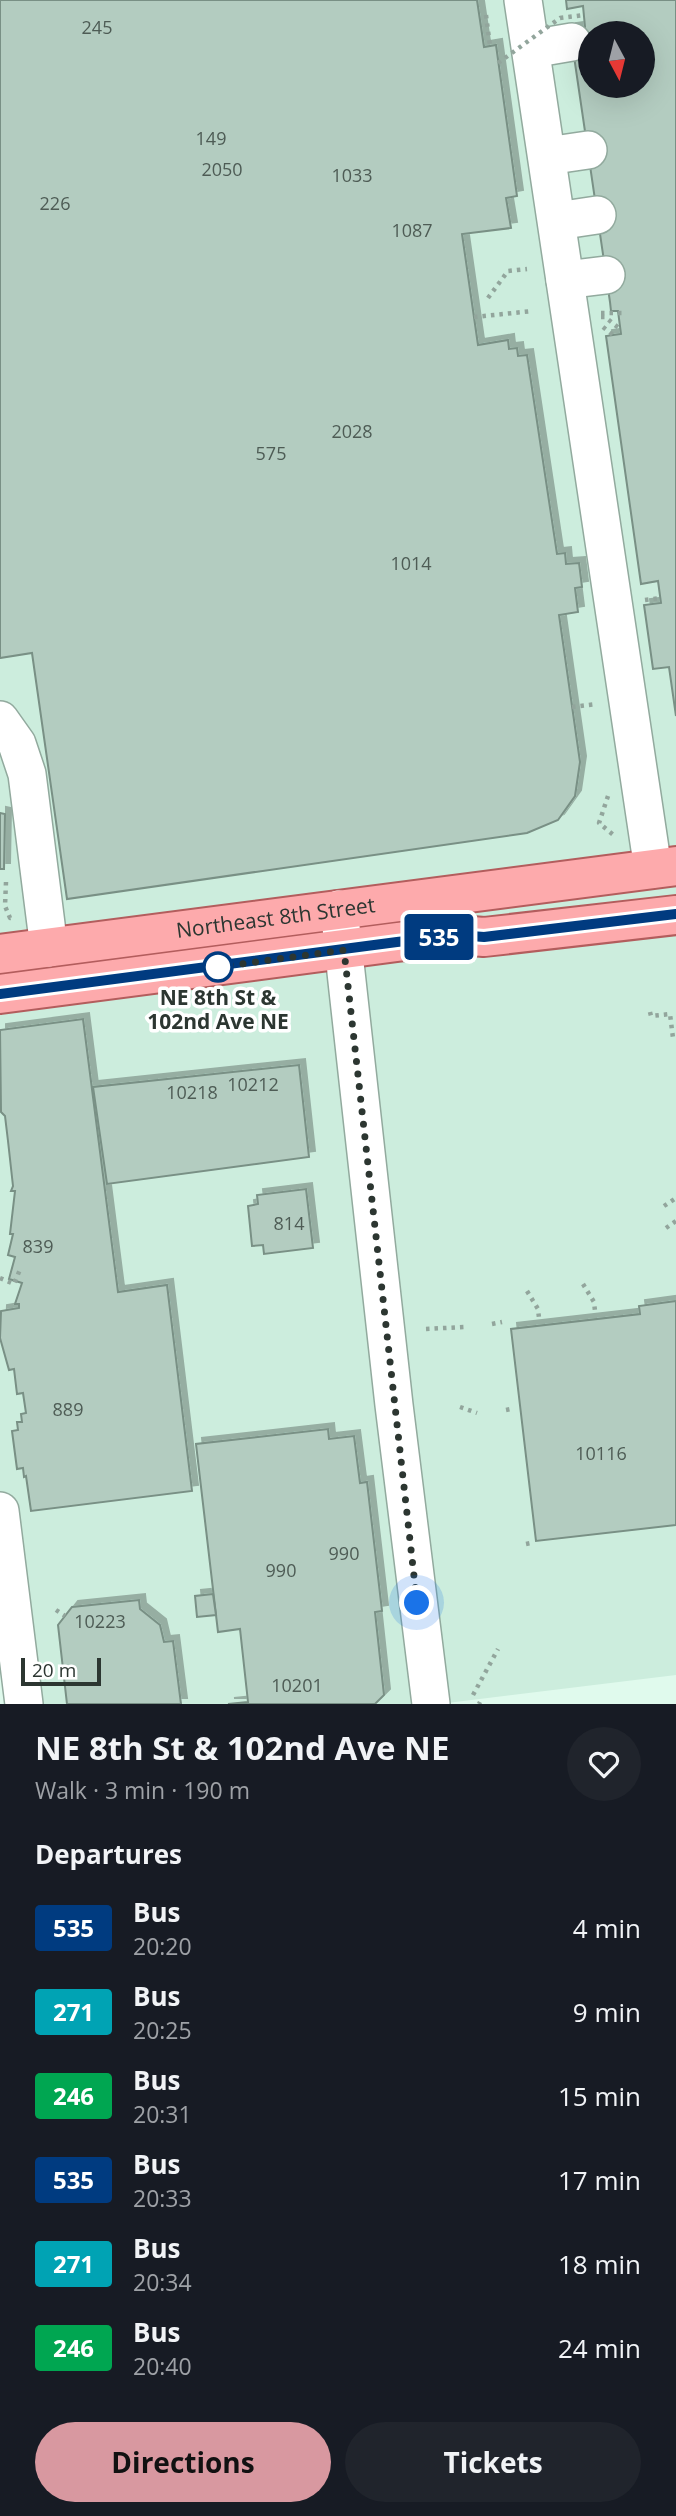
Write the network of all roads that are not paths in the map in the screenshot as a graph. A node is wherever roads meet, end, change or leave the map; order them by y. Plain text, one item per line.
1 (523, 0) edge
2 (578, 29) road end
3 (515, 56) junction
4 (588, 150) dead end
5 (547, 156) junction
6 (597, 215) dead end
7 (557, 221) junction
8 (606, 275) dead end
9 (565, 280) junction
10 (0, 720) edge
11 (665, 868) edge
12 (339, 909) junction
13 (676, 915) edge
14 (458, 935) junction
15 (48, 948) junction
16 (344, 950) junction
17 (0, 954) edge
18 (0, 994) edge
19 (0, 1511) edge
20 (24, 1704) edge
21 (431, 1704) edge

1 - 3 street
2 - 3 street
3 - 5 street
4 - 5 street
5 - 7 street
6 - 7 street
7 - 9 street
8 - 9 street
9 - 11 street
10 - 15 street
11 - 12 main road, Northeast 8th Street
11 - 14 main road
12 - 15 main road, Northeast 8th Street
12 - 16 street
13 - 14 main road, Northeast 8th Street
14 - 16 main road, Northeast 8th Street
15 - 17 main road, Northeast 8th Street
16 - 18 main road, Northeast 8th Street
16 - 21 street
19 - 20 street

